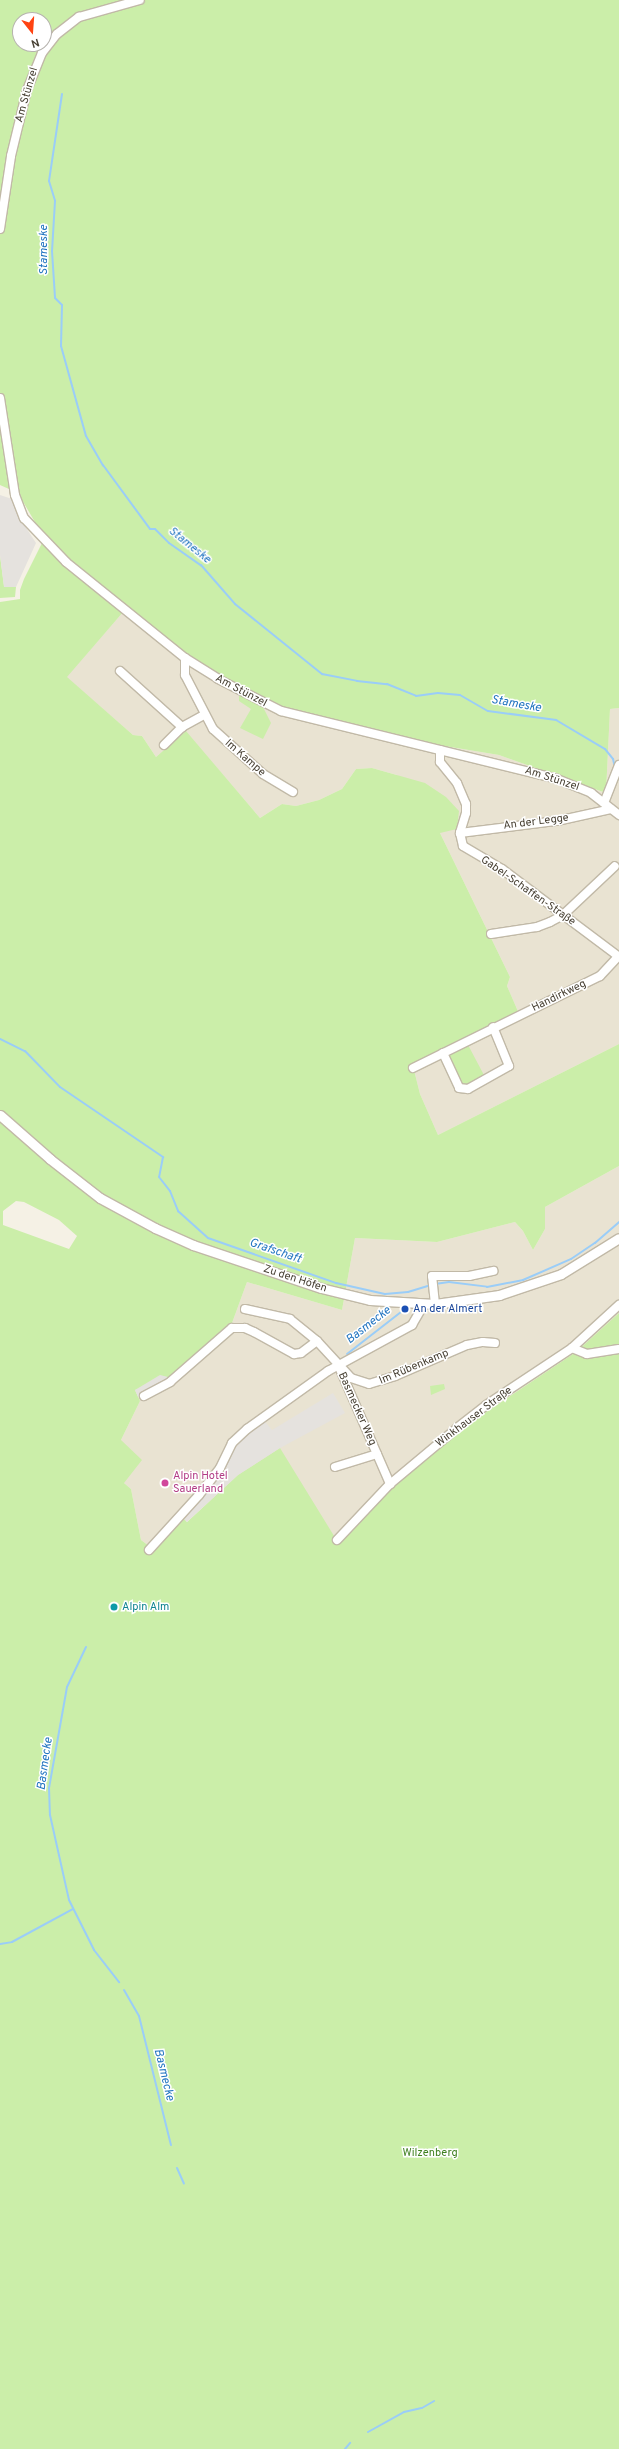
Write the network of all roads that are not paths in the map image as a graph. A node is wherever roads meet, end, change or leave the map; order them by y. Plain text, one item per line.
1 (140, 0) edge
2 (0, 229) edge
3 (0, 398) edge
4 (185, 658) junction
5 (120, 671) dead end
6 (204, 715) junction
7 (182, 727) junction
8 (164, 746) dead end
9 (440, 750) junction
10 (619, 766) edge
11 (293, 792) dead end
12 (604, 803) junction
13 (612, 809) junction
14 (619, 815) edge
15 (460, 833) junction
16 (615, 866) dead end
17 (563, 915) junction
18 (491, 934) dead end
19 (619, 957) edge
20 (493, 1028) junction
21 (443, 1053) junction
22 (413, 1068) dead end
23 (0, 1115) edge
24 (619, 1238) edge
25 (493, 1272) dead end
26 (424, 1304) junction
27 (435, 1304) junction
28 (619, 1305) edge
29 (245, 1309) dead end
30 (317, 1341) junction
31 (495, 1343) dead end
32 (572, 1348) junction
33 (619, 1349) edge
34 (338, 1365) junction
35 (144, 1396) dead end
36 (377, 1454) junction
37 (335, 1467) dead end
38 (390, 1484) junction
39 (337, 1540) dead end
40 (149, 1550) dead end

1 - 2 street, Am Stünzel
3 - 4 street, Am Stünzel
4 - 6 street, Im Kampe
4 - 9 street, Am Stünzel
5 - 7 street
6 - 7 street
6 - 11 street, Im Kampe
7 - 8 street
9 - 12 street, Am Stünzel
9 - 15 street
10 - 12 street
12 - 13 street, Am Stünzel
13 - 14 street, Am Stünzel
13 - 15 street, An der Legge
15 - 17 street, Gabel-Schaffen-Straße
16 - 17 street
17 - 18 street
17 - 19 street, Gabel-Schaffen-Straße
19 - 20 street, Handirkweg
20 - 21 street, Handirkweg
20 - 21 street
21 - 22 street, Handirkweg
23 - 26 street, Zu den Höfen
24 - 27 street, Zu den Höfen
25 - 27 street
26 - 27 street, Zu den Höfen
26 - 34 street
28 - 32 street, Winkhauser Straße
29 - 30 street
30 - 34 street
30 - 35 street
31 - 34 street, Im Rübenkamp
32 - 33 street
32 - 38 street, Winkhauser Straße
34 - 36 street, Basmecker Weg
34 - 40 street
36 - 37 street, Basmecker Weg
36 - 38 street, Basmecker Weg
38 - 39 street, Winkhauser Straße

